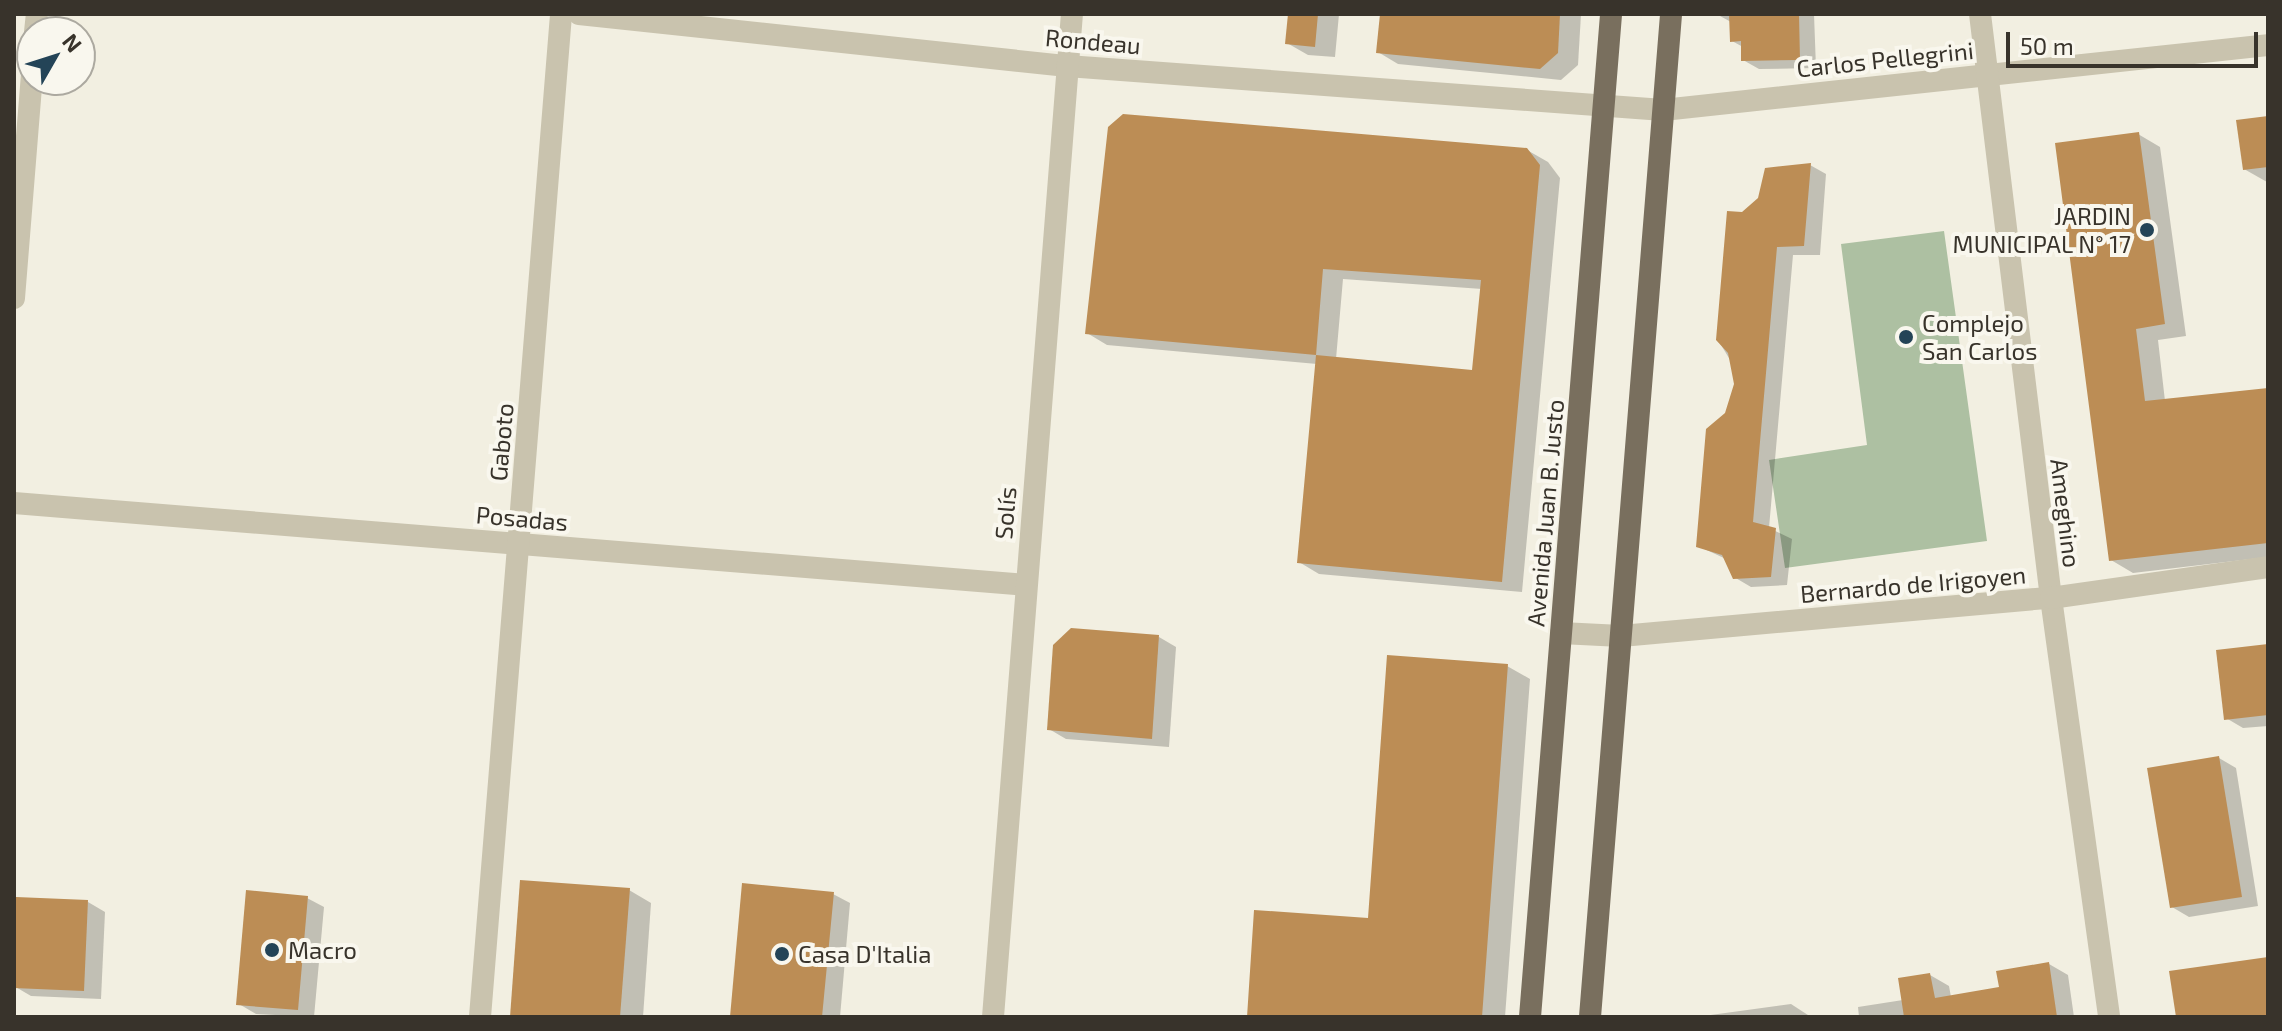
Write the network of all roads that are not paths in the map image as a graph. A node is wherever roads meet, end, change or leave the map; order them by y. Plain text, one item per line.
1 (561, 14) edge
2 (579, 14) edge
3 (1072, 14) edge
4 (1611, 14) edge
5 (1671, 14) edge
6 (1980, 14) edge
7 (2268, 45) edge
8 (1067, 66) junction
9 (1986, 74) junction
10 (30, 96) edge
11 (1604, 107) junction
12 (1663, 110) junction
13 (14, 298) edge
14 (14, 503) edge
15 (519, 544) junction
16 (2268, 567) edge
17 (1026, 585) junction
18 (2051, 598) junction
19 (1561, 633) junction
20 (1621, 636) junction
21 (480, 1017) edge
22 (993, 1017) edge
23 (1530, 1017) edge
24 (1590, 1017) edge
25 (2109, 1017) edge

1 - 15 street, Gaboto
2 - 8 street, Rondeau
3 - 8 street, Solís
4 - 11 main road, Avenida Juan B. Justo
5 - 12 main road
6 - 9 street, Ameghino
7 - 9 street, Carlos Pellegrini
8 - 11 street, Rondeau
8 - 17 street, Solís
9 - 12 street, Carlos Pellegrini
9 - 18 street, Ameghino
10 - 13 street
11 - 12 street, Carlos Pellegrini
11 - 19 main road, Avenida Juan B. Justo
12 - 20 main road
14 - 15 street, Posadas
15 - 17 street, Posadas
15 - 21 street, Gaboto
16 - 18 street, Bernardo de Irigoyen
17 - 22 street, Solís
18 - 20 street, Bernardo de Irigoyen
18 - 25 street, Ameghino
19 - 20 street, Bernardo de Irigoyen
19 - 23 main road, Avenida Juan B. Justo
20 - 24 main road

